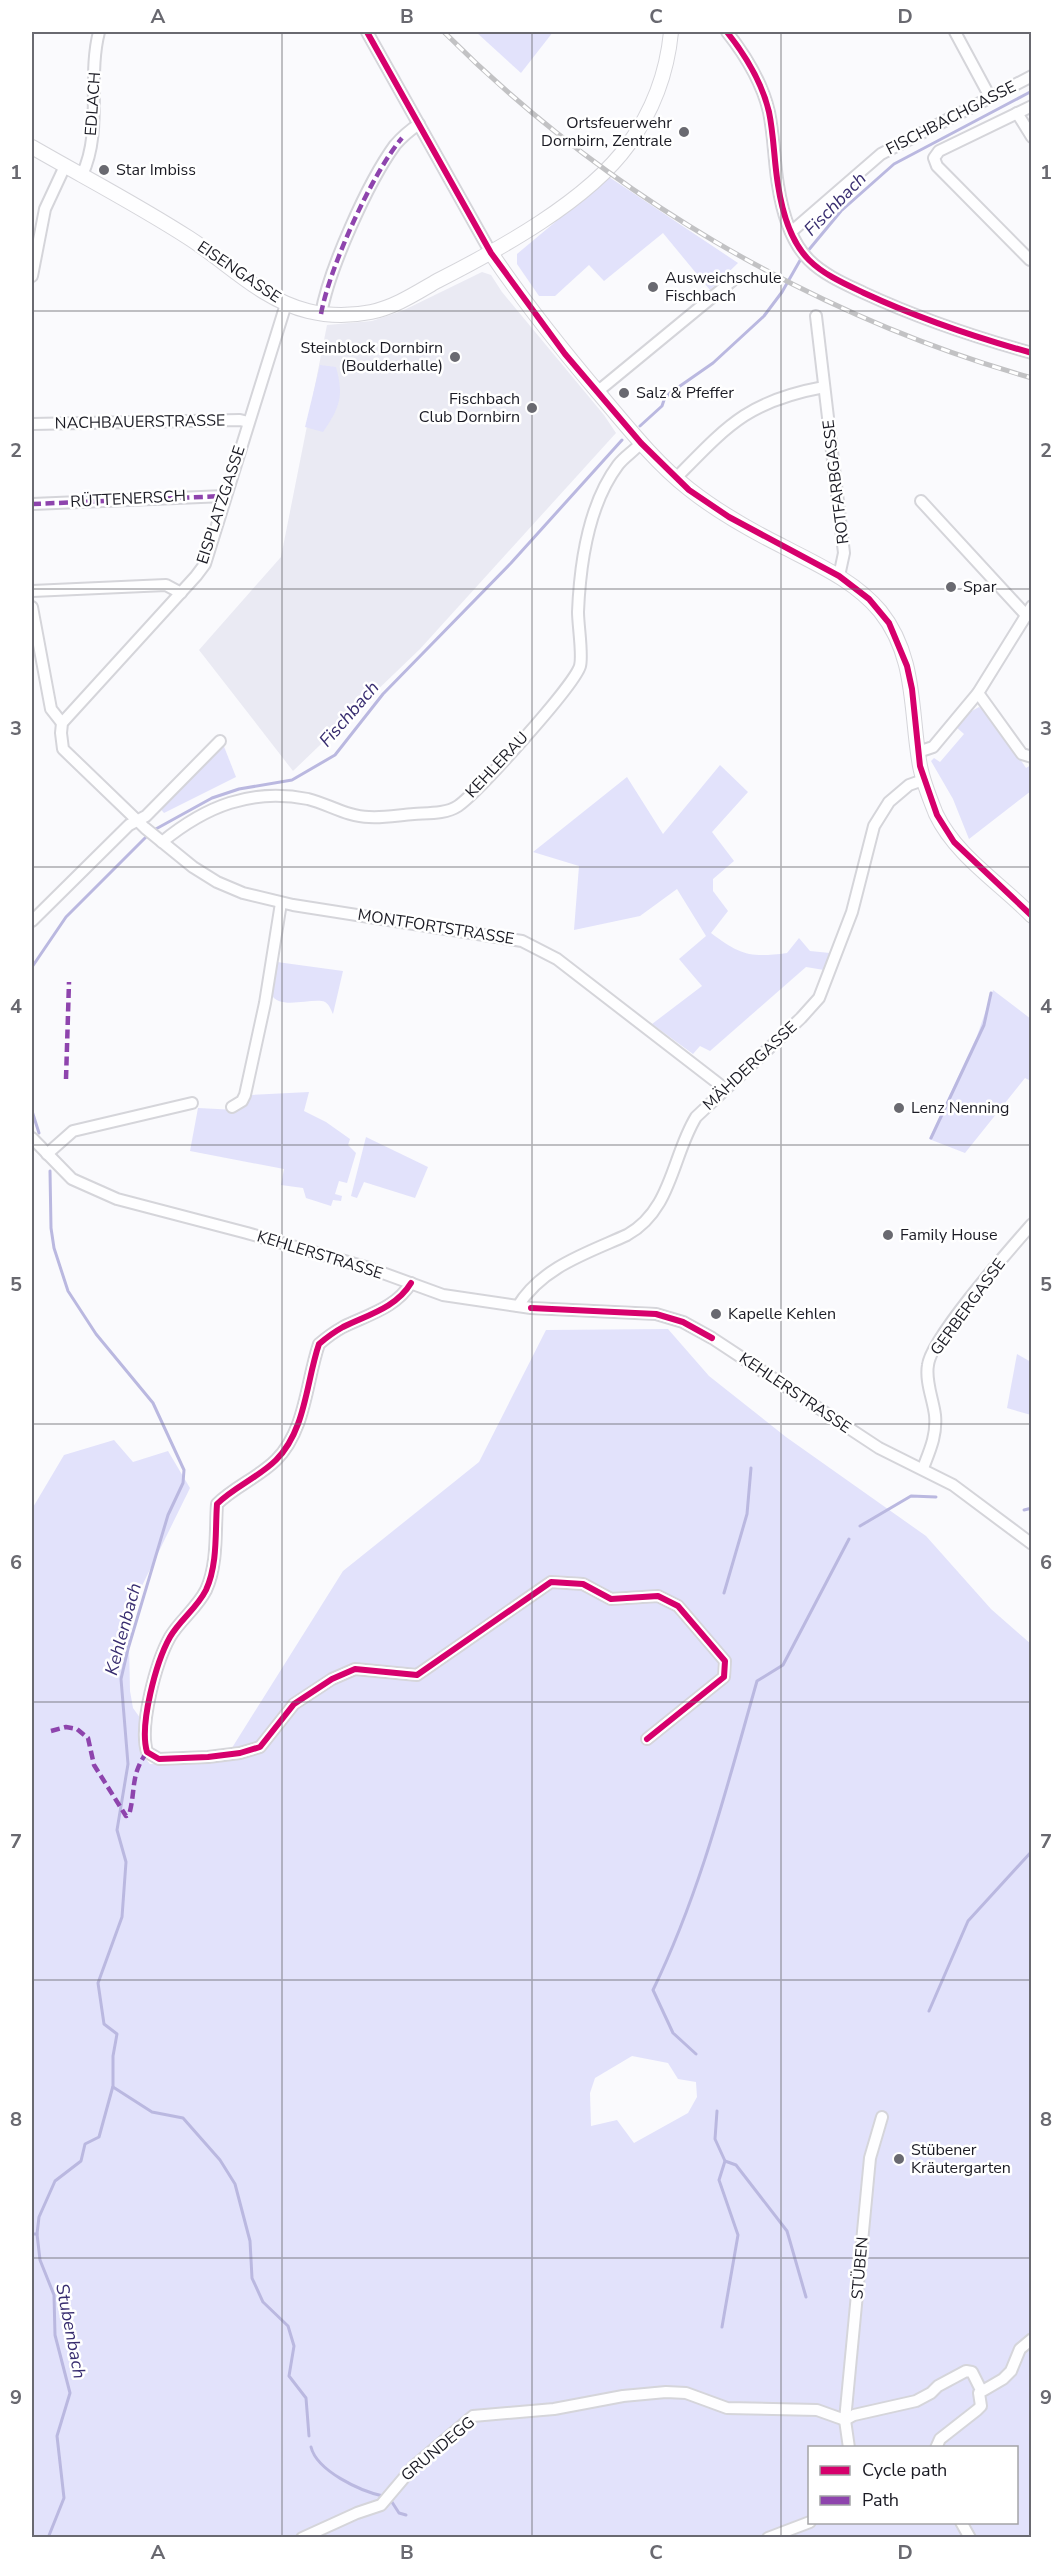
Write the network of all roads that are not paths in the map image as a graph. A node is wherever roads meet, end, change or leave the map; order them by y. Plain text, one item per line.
1 (99, 32) edge
2 (367, 32) edge
3 (671, 32) edge
4 (728, 32) edge
5 (955, 32) edge
6 (1032, 76) edge
7 (990, 98) junction
8 (1032, 106) edge
9 (1017, 113) junction
10 (419, 124) junction
11 (1032, 137) edge
12 (32, 147) edge
13 (65, 166) junction
14 (82, 175) junction
15 (791, 232) junction
16 (491, 253) junction
17 (1030, 260) edge
18 (32, 276) edge
19 (733, 280) dead end
20 (286, 304) junction
21 (321, 314) junction
22 (816, 316) dead end
23 (1032, 353) edge
24 (824, 387) junction
25 (597, 392) junction
26 (248, 422) junction
27 (32, 424) edge
28 (641, 443) junction
29 (676, 478) junction
30 (225, 495) junction
31 (921, 501) dead end
32 (32, 504) edge
33 (839, 576) junction
34 (32, 591) edge
35 (180, 593) junction
36 (32, 607) edge
37 (1029, 610) edge
38 (978, 693) junction
39 (62, 728) junction
40 (220, 741) dead end
41 (918, 752) junction
42 (1032, 757) edge
43 (923, 780) junction
44 (141, 824) junction
45 (160, 841) junction
46 (281, 903) junction
47 (1030, 911) edge
48 (32, 921) edge
49 (724, 1088) junction
50 (192, 1103) dead end
51 (232, 1107) dead end
52 (32, 1138) edge
53 (47, 1155) junction
54 (1032, 1224) edge
55 (411, 1283) junction
56 (518, 1306) junction
57 (922, 1468) junction
58 (1032, 1544) edge
59 (647, 1739) dead end
60 (882, 2117) dead end
61 (1032, 2339) edge
62 (981, 2390) junction
63 (845, 2420) junction
64 (849, 2446) edge
65 (937, 2446) edge
66 (808, 2523) edge
67 (962, 2524) edge
68 (302, 2538) edge
69 (768, 2538) edge
70 (970, 2538) edge

1 - 14 street, EDLACH
2 - 10 street
3 - 16 main road, EISENGASSE
4 - 15 street
5 - 7 street
6 - 7 street, FISCHBACHGASSE
7 - 15 street, FISCHBACHGASSE
8 - 9 street, FISCHBACHGASSE
9 - 11 street, FISCHBACHGASSE
9 - 17 street, FISCHBACHGASSE
10 - 16 street
10 - 21 street
12 - 13 main road, EISENGASSE
13 - 14 main road, EISENGASSE
13 - 18 street
14 - 20 main road, EISENGASSE
15 - 23 street
16 - 21 main road, EISENGASSE
16 - 25 main road
19 - 25 street
20 - 21 main road, EISENGASSE
20 - 26 street, EISPLATZGASSE
22 - 24 street, ROTFARBGASSE
24 - 29 street
24 - 33 street, ROTFARBGASSE
25 - 28 main road
26 - 27 street, NACHBAUERSTRASSE
26 - 30 street, EISPLATZGASSE
28 - 29 main road
28 - 45 street, KEHLERAU
29 - 33 main road
30 - 32 street, RÜTTENERSCH
30 - 35 street, EISPLATZGASSE
31 - 37 street
33 - 41 main road
34 - 35 street
35 - 39 street, EISPLATZGASSE
36 - 39 street, MONTFORTSTRASSE
37 - 38 street
38 - 41 street
38 - 42 street
39 - 44 street, MONTFORTSTRASSE
40 - 44 street
41 - 43 main road
43 - 47 main road
43 - 49 street, MÄHDERGASSE
44 - 45 street, MONTFORTSTRASSE
44 - 48 street
45 - 46 street, MONTFORTSTRASSE
46 - 49 street, MONTFORTSTRASSE
46 - 51 street
49 - 56 street, MÄHDERGASSE
50 - 53 street
52 - 53 street, KEHLERSTRASSE
53 - 55 street, KEHLERSTRASSE
54 - 57 street, GERBERGASSE
55 - 56 street, KEHLERSTRASSE
55 - 59 street
56 - 57 street, KEHLERSTRASSE
57 - 58 street, KEHLERSTRASSE
60 - 63 street, STÜBEN
61 - 62 street
62 - 63 street
62 - 65 street
63 - 64 street, STÜBEN
63 - 68 street, GRUNDEGG
66 - 69 street
67 - 70 street

